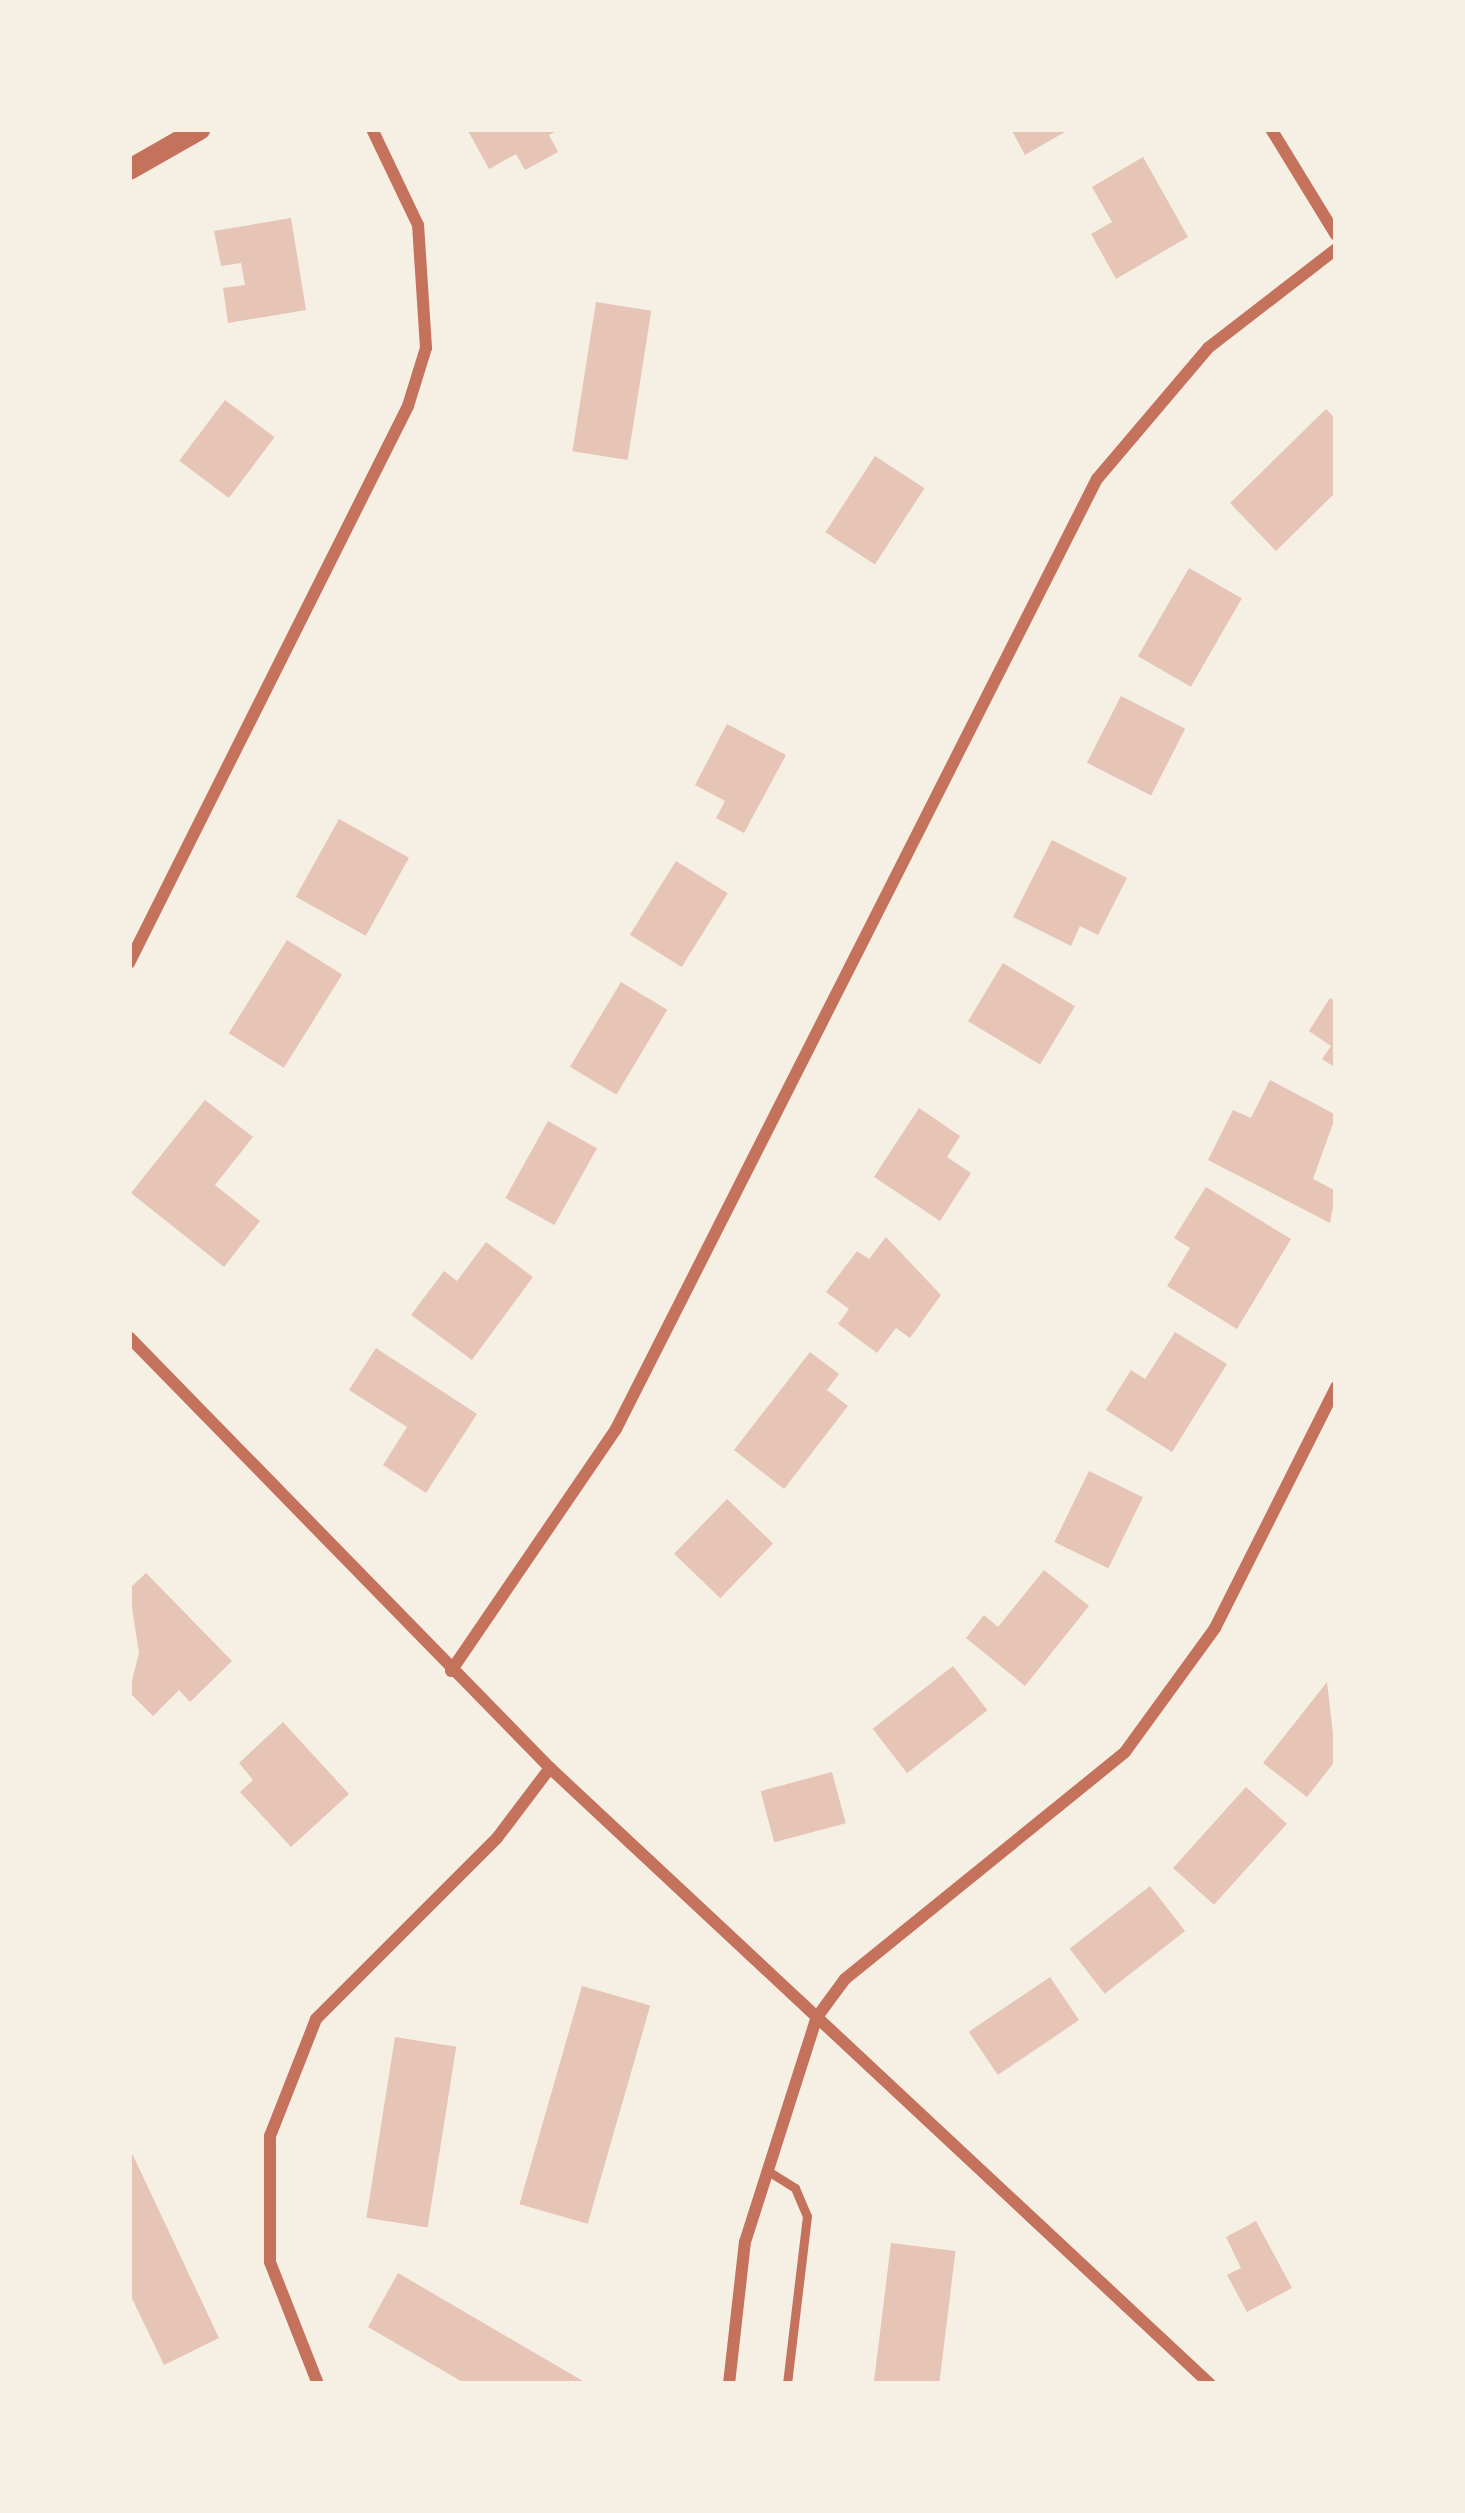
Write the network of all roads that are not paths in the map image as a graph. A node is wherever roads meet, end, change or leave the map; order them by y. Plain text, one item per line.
1 (199, 129) edge
2 (372, 129) edge
3 (1271, 129) edge
4 (129, 169) edge
5 (1336, 235) edge
6 (1336, 249) edge
7 (129, 963) edge
8 (129, 1337) edge
9 (1336, 1387) edge
10 (452, 1671) junction
11 (550, 1768) junction
12 (817, 2017) junction
13 (768, 2171) junction
14 (317, 2384) edge
15 (729, 2384) edge
16 (788, 2384) edge
17 (1210, 2384) edge

1 - 4 street
2 - 7 street
3 - 5 street
6 - 10 street
8 - 10 street
9 - 12 street
10 - 11 street
11 - 12 street
11 - 14 street
12 - 13 street
12 - 17 street
13 - 15 street
13 - 16 lane

